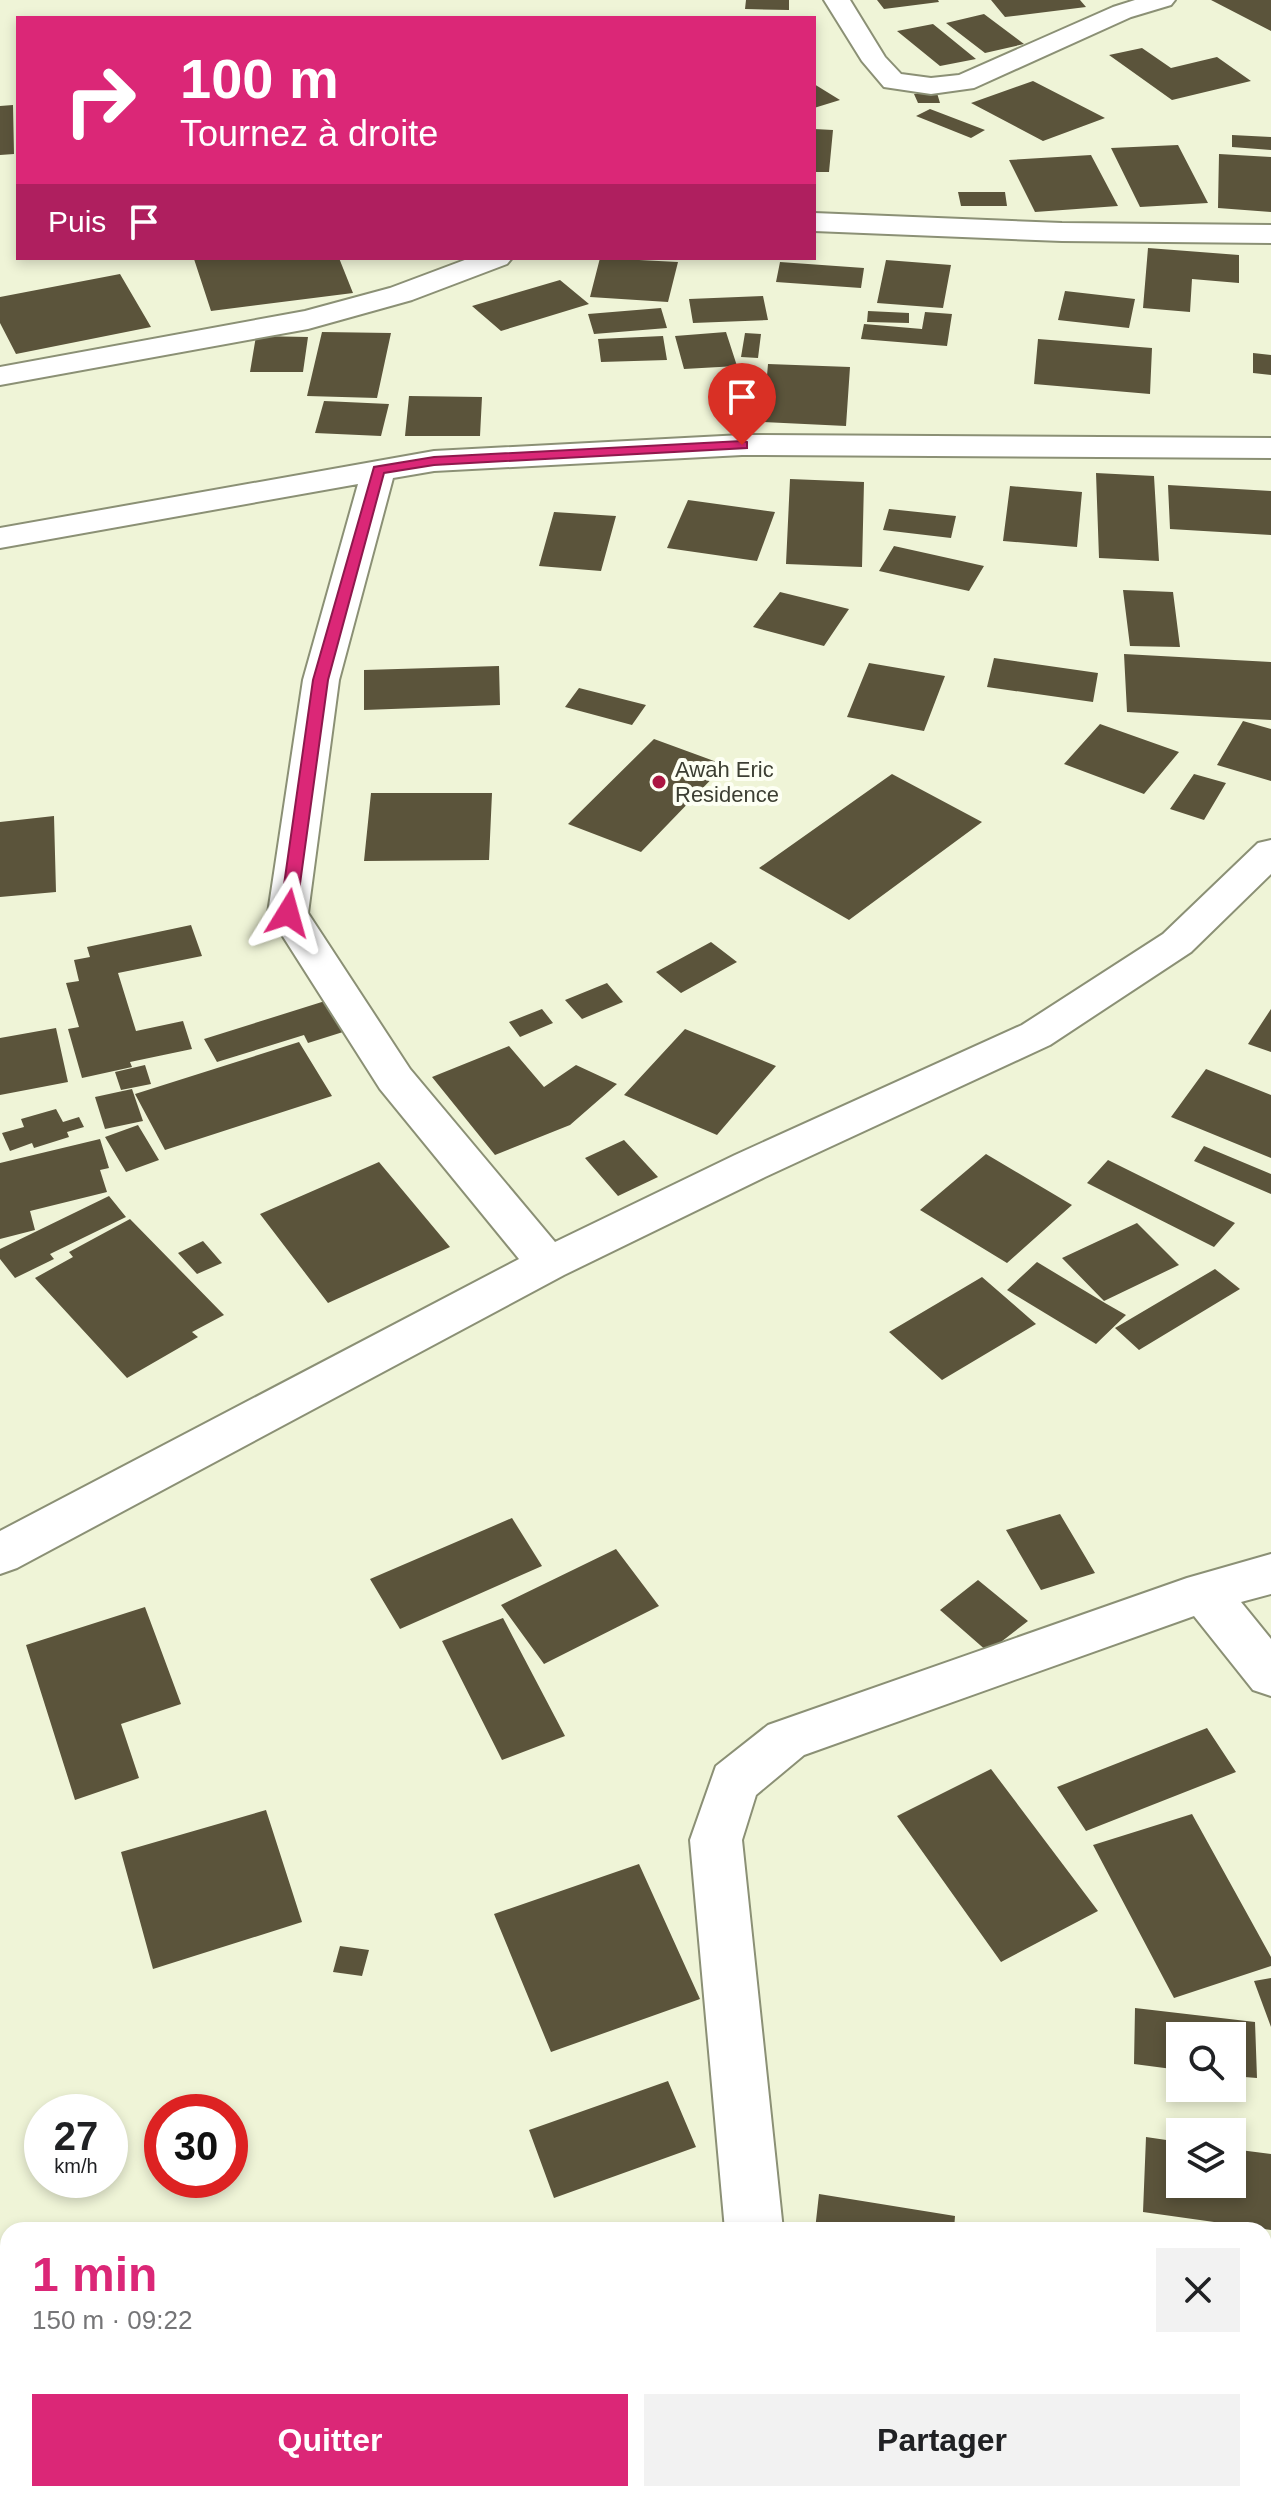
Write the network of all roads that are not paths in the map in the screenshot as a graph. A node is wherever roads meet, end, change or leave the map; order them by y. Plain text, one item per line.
1 (837, 0) edge
2 (1162, 0) edge
3 (816, 222) edge
4 (1271, 234) edge
5 (492, 260) edge
6 (0, 376) edge
7 (1271, 448) edge
8 (379, 469) junction
9 (0, 538) edge
10 (1271, 852) edge
11 (548, 1264) junction
12 (0, 1554) edge
13 (1271, 1574) edge
14 (1204, 1592) junction
15 (1271, 1675) edge
16 (753, 2222) edge

1 - 2 street
3 - 4 street
5 - 6 street
7 - 8 street
8 - 9 street
8 - 11 street
10 - 11 street
11 - 12 street
13 - 14 street
14 - 15 street
14 - 16 street

